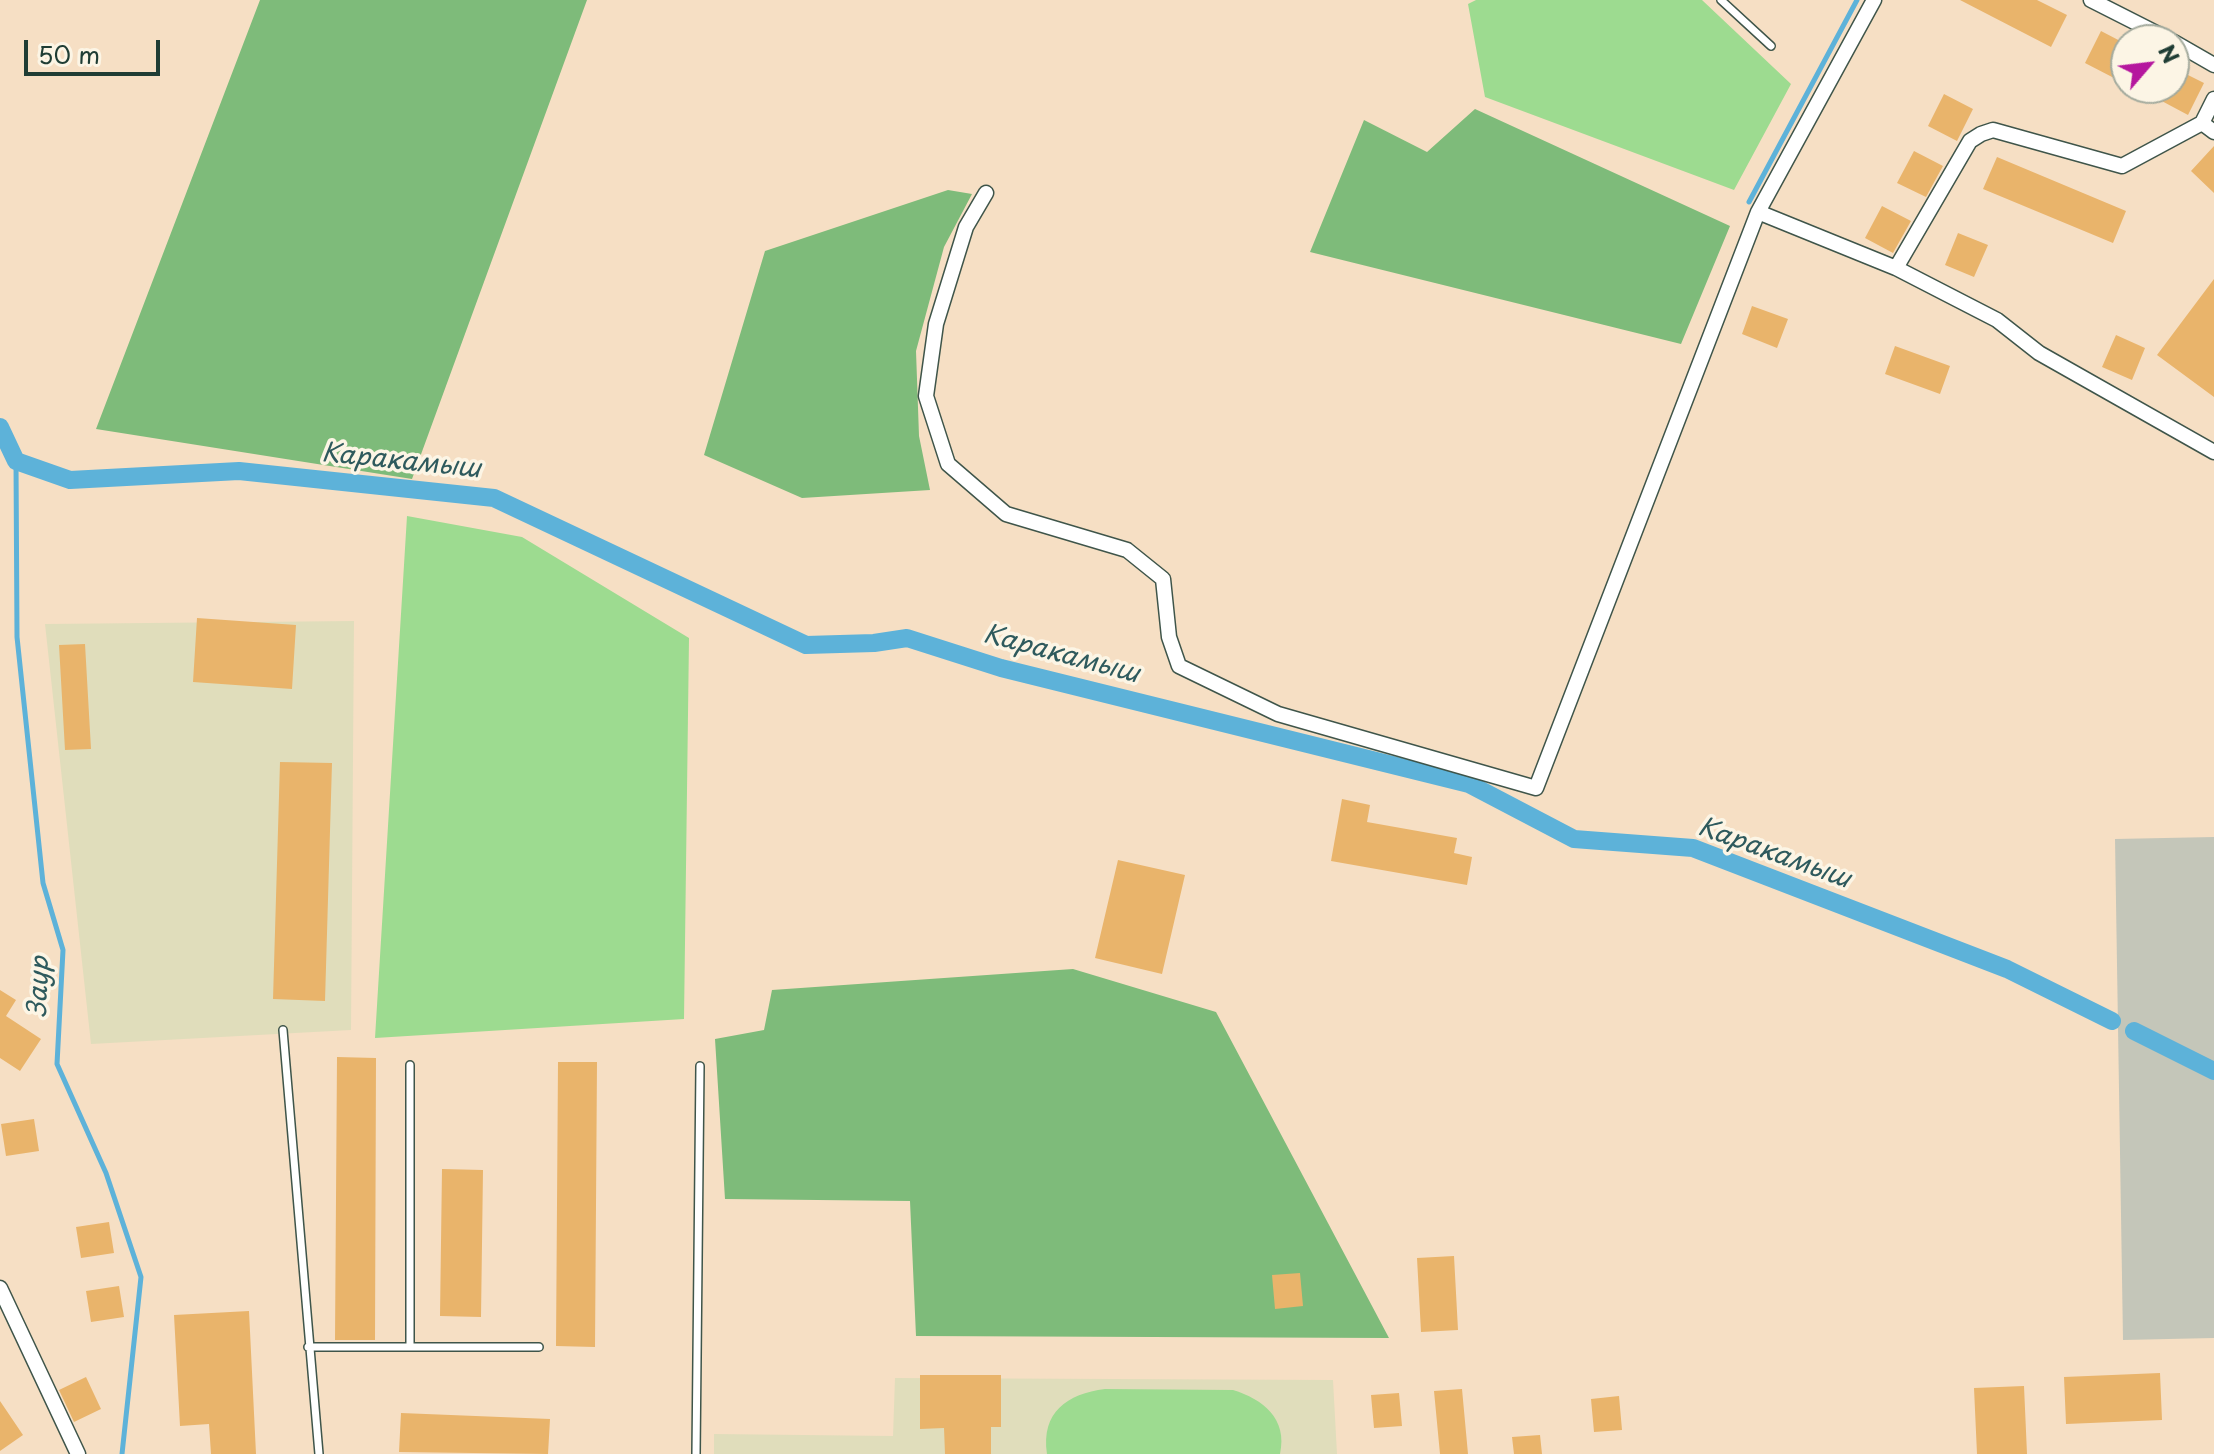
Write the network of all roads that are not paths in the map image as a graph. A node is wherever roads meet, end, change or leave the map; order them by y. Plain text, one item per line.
1 (1721, 0) edge
2 (1874, 0) edge
3 (2091, 0) edge
4 (2138, 24) edge
5 (1771, 46) dead end
6 (2190, 51) edge
7 (2214, 65) edge
8 (2214, 99) edge
9 (2208, 128) edge
10 (986, 193) dead end
11 (1758, 212) junction
12 (1896, 268) junction
13 (2214, 452) edge
14 (283, 1030) dead end
15 (410, 1065) dead end
16 (700, 1066) dead end
17 (0, 1288) edge
18 (410, 1346) junction
19 (308, 1347) junction
20 (539, 1347) dead end
21 (78, 1454) edge
22 (319, 1454) edge
23 (696, 1454) edge

1 - 5 lane
2 - 11 street
3 - 4 street
6 - 7 street
8 - 9 street
9 - 12 street
10 - 11 street
11 - 12 street
12 - 13 street
14 - 19 lane
15 - 18 lane
16 - 23 lane
17 - 21 street
18 - 19 lane
18 - 20 lane
19 - 22 lane

